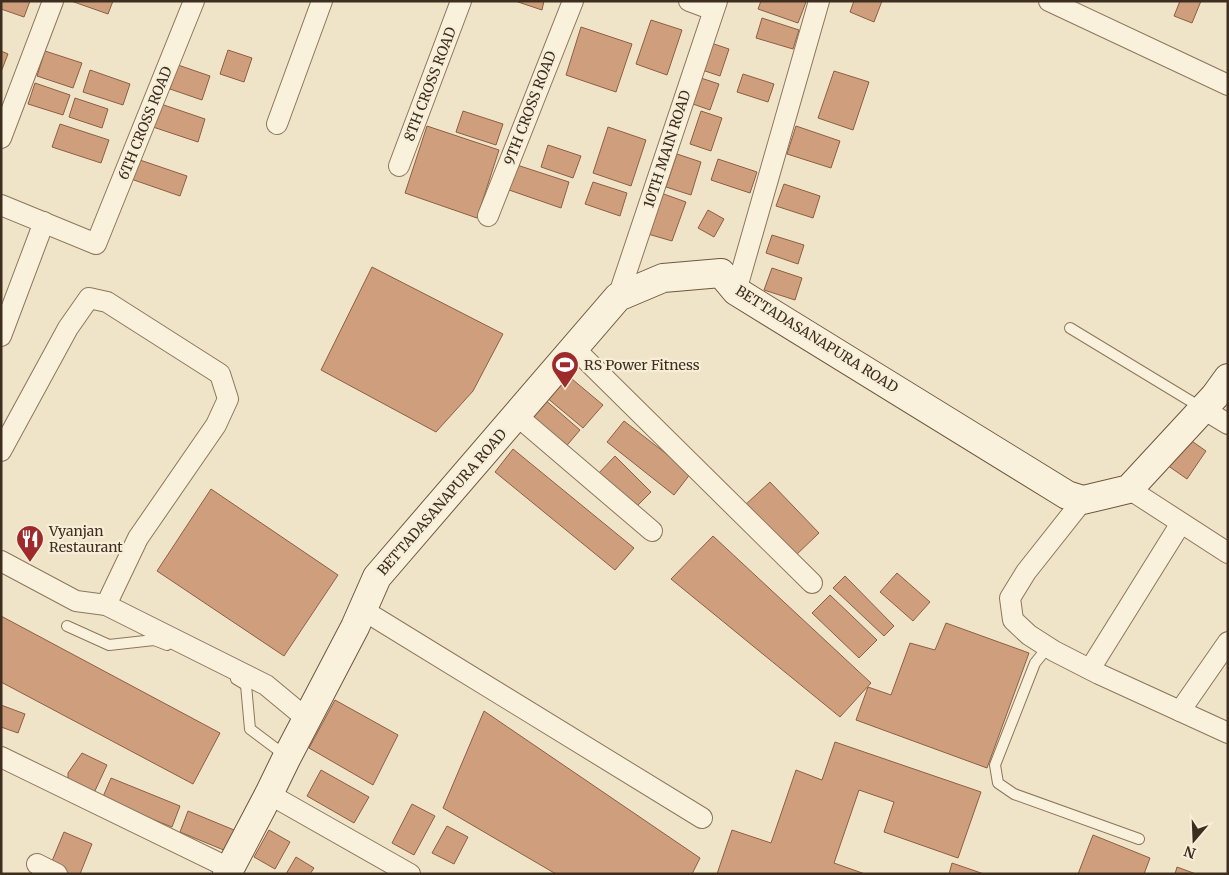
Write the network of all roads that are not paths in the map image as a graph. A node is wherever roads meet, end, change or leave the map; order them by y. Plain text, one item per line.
1 (53, 1) edge
2 (194, 1) edge
3 (322, 1) edge
4 (461, 1) edge
5 (573, 1) edge
6 (689, 1) edge
7 (819, 1) edge
8 (1049, 1) edge
9 (715, 6) edge
10 (1228, 85) edge
11 (278, 124) dead end
12 (1, 138) edge
13 (399, 166) dead end
14 (1, 204) edge
15 (488, 216) dead end
16 (44, 222) junction
17 (736, 291) junction
18 (618, 297) junction
19 (1070, 328) dead end
20 (1, 336) edge
21 (574, 348) junction
22 (1228, 378) edge
23 (1203, 409) junction
24 (516, 415) junction
25 (1228, 424) edge
26 (1, 451) edge
27 (1129, 489) junction
28 (1084, 500) junction
29 (1181, 523) junction
30 (652, 531) dead end
31 (1228, 553) edge
32 (1, 561) edge
33 (812, 582) dead end
34 (106, 605) junction
35 (363, 610) junction
36 (67, 626) dead end
37 (1228, 642) edge
38 (1048, 647) junction
39 (1090, 669) junction
40 (1180, 711) junction
41 (307, 719) junction
42 (1228, 733) edge
43 (1, 757) edge
44 (287, 757) junction
45 (269, 794) junction
46 (702, 818) dead end
47 (1139, 839) dead end
48 (37, 864) dead end
49 (229, 871) edge
50 (57, 874) edge
51 (410, 874) edge

1 - 12 street
2 - 16 street, 6TH CROSS ROAD
3 - 11 street
4 - 13 street, 8TH CROSS ROAD
5 - 15 street, 9TH CROSS ROAD
6 - 9 street
7 - 17 street
8 - 10 street
9 - 18 street, 10TH MAIN ROAD
14 - 16 street
16 - 20 street
17 - 18 street, BETTADASANAPURA ROAD
17 - 28 street, BETTADASANAPURA ROAD
18 - 21 street, BETTADASANAPURA ROAD
19 - 23 lane
21 - 24 street, BETTADASANAPURA ROAD
21 - 33 street
22 - 23 street
23 - 25 street
23 - 27 street
24 - 30 street
24 - 35 street, BETTADASANAPURA ROAD
26 - 34 street
27 - 28 street
27 - 29 street
28 - 38 street
29 - 31 street
29 - 39 street
32 - 34 street
34 - 41 street
35 - 41 street, BETTADASANAPURA ROAD
35 - 46 street
36 - 44 lane
37 - 40 street
38 - 39 street
38 - 47 lane
39 - 40 street
40 - 42 street
41 - 44 street, BETTADASANAPURA ROAD
43 - 49 street
44 - 45 street, BETTADASANAPURA ROAD
45 - 49 street, BETTADASANAPURA ROAD
45 - 51 street
48 - 50 street

